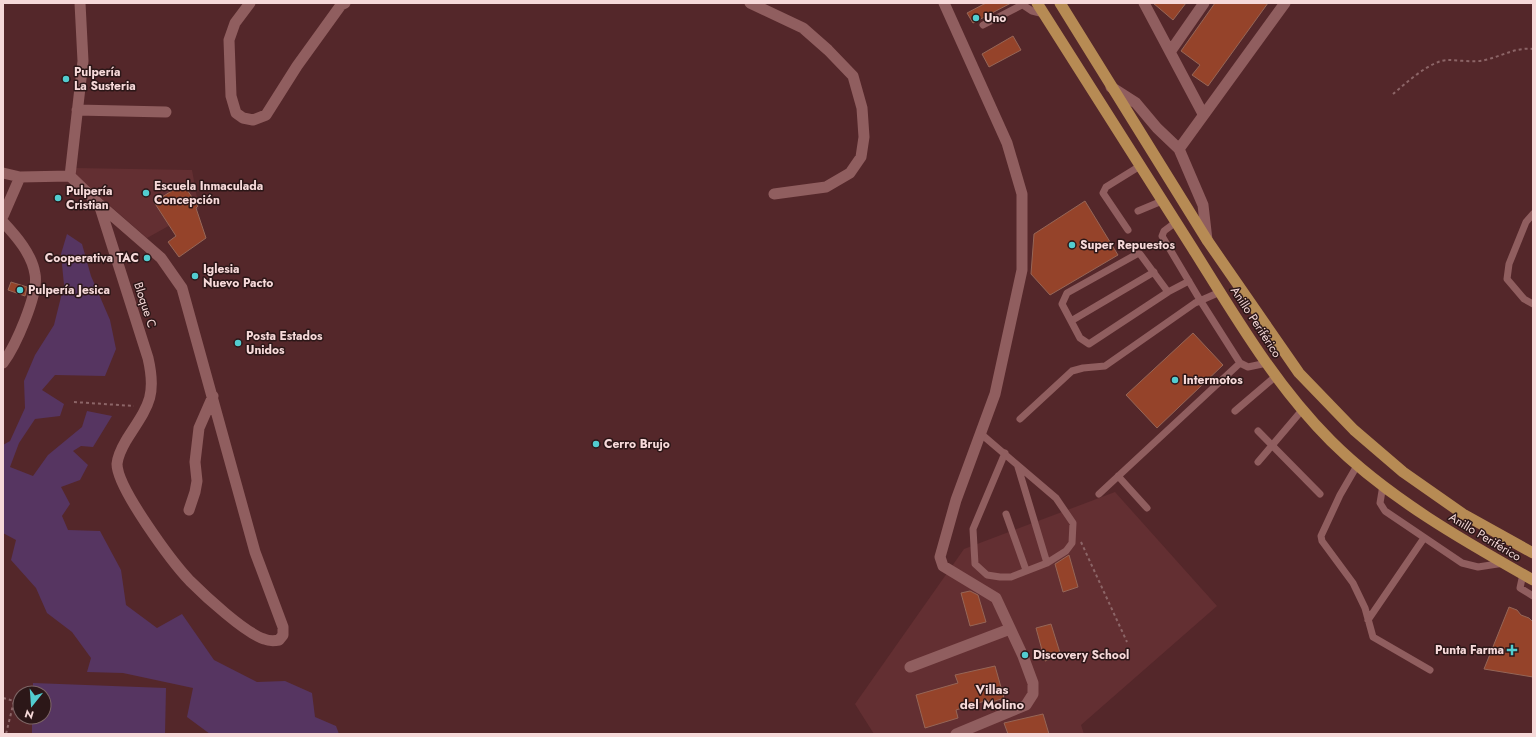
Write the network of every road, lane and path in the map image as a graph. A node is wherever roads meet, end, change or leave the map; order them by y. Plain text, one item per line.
1 (80, 3) edge
2 (250, 3) edge
3 (345, 3) edge
4 (750, 3) edge
5 (944, 3) edge
6 (1037, 3) edge
7 (1060, 3) edge
8 (1144, 3) edge
9 (1204, 3) edge
10 (1285, 3) edge
11 (1021, 4) edge
12 (1044, 14) junction
13 (982, 25) dead end
14 (1533, 49) edge
15 (1170, 52) junction
16 (1110, 86) junction
17 (1393, 94) dead end
18 (77, 110) junction
19 (166, 112) dead end
20 (1203, 114) junction
21 (1179, 149) junction
22 (1140, 166) junction
23 (3, 174) edge
24 (70, 176) junction
25 (20, 177) junction
26 (774, 194) dead end
27 (1162, 201) junction
28 (99, 204) junction
29 (1138, 211) dead end
30 (1533, 214) edge
31 (3, 216) edge
32 (3, 222) edge
33 (1176, 222) junction
34 (1128, 230) dead end
35 (1207, 240) junction
36 (1154, 272) junction
37 (1189, 281) junction
38 (1168, 292) junction
39 (1220, 292) junction
40 (1200, 300) junction
41 (1533, 304) edge
42 (1071, 321) junction
43 (3, 363) edge
44 (1240, 363) junction
45 (1267, 363) junction
46 (1276, 376) junction
47 (213, 396) junction
48 (74, 402) dead end
49 (147, 407) junction
50 (1303, 409) junction
51 (1235, 411) dead end
52 (1020, 419) dead end
53 (1258, 431) dead end
54 (980, 433) junction
55 (1272, 446) junction
56 (1005, 453) junction
57 (1258, 462) dead end
58 (1358, 464) junction
59 (1018, 466) junction
60 (1118, 476) junction
61 (1383, 485) junction
62 (1099, 494) dead end
63 (1320, 494) dead end
64 (1148, 508) dead end
65 (189, 510) dead end
66 (1006, 514) dead end
67 (1073, 523) junction
68 (1424, 538) junction
69 (1533, 553) edge
70 (1047, 563) junction
71 (1504, 563) junction
72 (1026, 570) junction
73 (1523, 574) junction
74 (1533, 580) edge
75 (1533, 596) edge
76 (1368, 620) junction
77 (1010, 629) junction
78 (1127, 642) dead end
79 (910, 667) dead end
80 (1430, 670) dead end
81 (3, 698) edge
82 (6, 734) edge
83 (956, 734) edge

1 - 18 street
2 - 3 street
4 - 26 street
5 - 54 street
6 - 12 highway, Anillo Periférico
7 - 16 highway, Anillo Periférico
8 - 15 street
9 - 15 street
10 - 20 street
11 - 12 lane
11 - 13 lane
12 - 22 highway, Anillo Periférico
14 - 17 path
15 - 20 street
16 - 21 street
16 - 35 highway, Anillo Periférico
18 - 19 street
18 - 24 street
20 - 21 street
21 - 35 street
22 - 27 highway, Anillo Periférico
22 - 34 lane
23 - 25 street
24 - 25 street
24 - 28 street, Bloque C
25 - 31 street
27 - 29 lane
27 - 33 highway, Anillo Periférico
28 - 47 street
28 - 49 street, Bloque C
30 - 41 lane
32 - 43 street
33 - 37 lane
33 - 39 highway, Anillo Periférico
35 - 69 highway, Anillo Periférico
36 - 38 lane
36 - 42 lane
36 - 42 lane
37 - 38 lane
37 - 40 lane
38 - 42 lane
39 - 40 lane
39 - 45 highway, Anillo Periférico
40 - 44 lane
40 - 52 lane
44 - 45 lane
44 - 60 lane
45 - 46 highway, Anillo Periférico
46 - 50 highway, Anillo Periférico
46 - 51 lane
47 - 49 street, Bloque C
47 - 65 street
48 - 49 path
50 - 55 lane
50 - 58 highway, Anillo Periférico
53 - 55 lane
54 - 56 lane
54 - 77 street
55 - 57 lane
55 - 63 lane
56 - 59 lane
56 - 72 lane
58 - 61 highway, Anillo Periférico
58 - 76 lane
59 - 67 lane
59 - 70 lane
60 - 62 lane
60 - 64 lane
61 - 68 lane
61 - 71 highway, Anillo Periférico
66 - 72 lane
67 - 70 lane
67 - 78 path
68 - 71 lane
68 - 76 lane
70 - 72 lane
71 - 73 highway, Anillo Periférico
73 - 74 highway, Anillo Periférico
73 - 75 lane
76 - 80 lane
77 - 79 street
77 - 83 street
81 - 82 path

